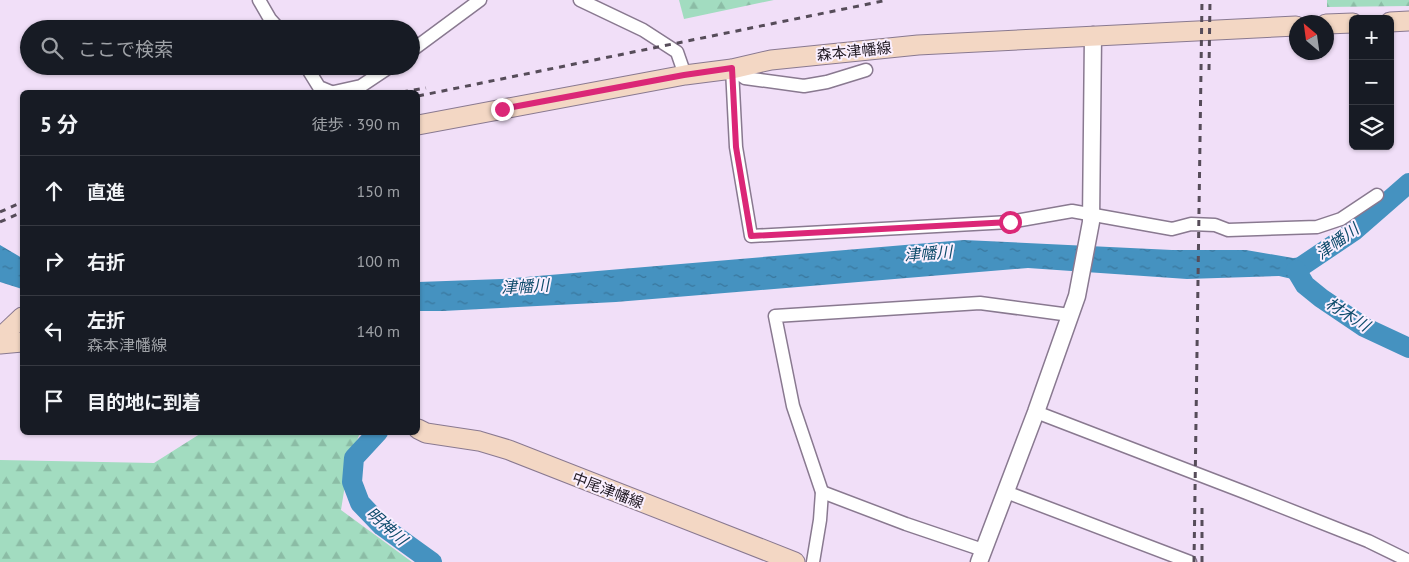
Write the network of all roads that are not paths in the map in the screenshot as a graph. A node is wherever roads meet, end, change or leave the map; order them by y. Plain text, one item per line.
1 (259, 0) edge
2 (480, 0) edge
3 (580, 0) edge
4 (271, 20) edge
5 (1409, 21) edge
6 (1394, 22) edge
7 (1349, 23) edge
8 (1334, 24) edge
9 (1289, 26) edge
10 (1093, 35) junction
11 (420, 44) edge
12 (732, 68) junction
13 (866, 70) dead end
14 (312, 75) edge
15 (378, 75) edge
16 (684, 75) junction
17 (327, 90) edge
18 (342, 90) edge
19 (420, 125) edge
20 (1377, 195) dead end
21 (1091, 219) junction
22 (1070, 315) junction
23 (20, 320) edge
24 (0, 338) edge
25 (20, 342) edge
26 (0, 344) edge
27 (1036, 412) junction
28 (420, 430) edge
29 (822, 492) junction
30 (1006, 492) junction
31 (981, 556) edge
32 (1409, 561) edge
33 (795, 562) edge
34 (813, 562) edge
35 (1190, 562) edge

1 - 4 street
2 - 11 street
3 - 16 street
5 - 6 main road
7 - 8 main road
9 - 10 main road, 森本津幡線
10 - 12 main road, 森本津幡線
10 - 21 street
12 - 13 street
12 - 16 main road, 森本津幡線
12 - 21 street
14 - 17 street
15 - 18 street
16 - 19 main road, 森本津幡線
20 - 21 street
21 - 22 street
22 - 27 street
22 - 29 street
23 - 24 main road
25 - 26 main road
27 - 30 street
27 - 32 street
28 - 33 main road, 中尾津幡線
29 - 31 street
29 - 34 street
30 - 31 street
30 - 35 street

